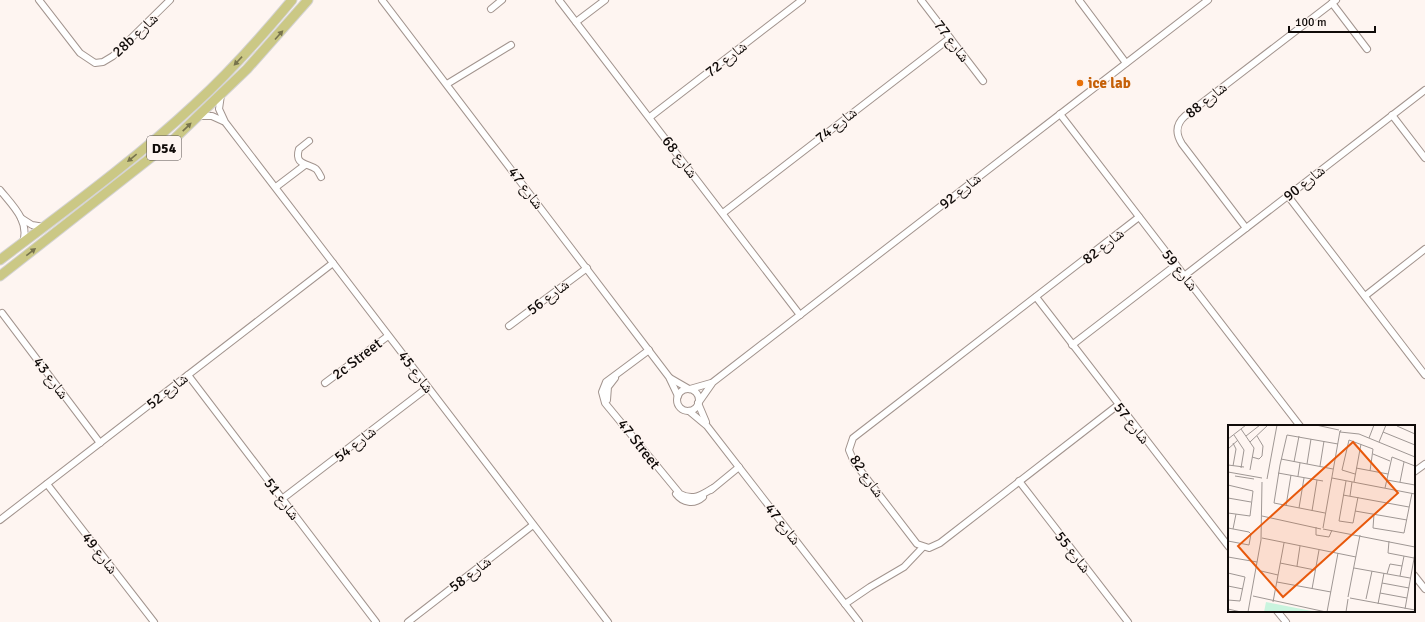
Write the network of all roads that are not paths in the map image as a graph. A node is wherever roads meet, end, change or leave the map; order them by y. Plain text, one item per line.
1 (39, 0) edge
2 (170, 0) edge
3 (292, 0) edge
4 (308, 0) edge
5 (382, 0) edge
6 (502, 0) edge
7 (559, 0) edge
8 (605, 0) edge
9 (802, 0) edge
10 (921, 0) edge
11 (1079, 0) edge
12 (1208, 0) edge
13 (1334, 2) edge
14 (491, 9) dead end
15 (576, 22) junction
16 (950, 38) junction
17 (511, 45) dead end
18 (1367, 50) dead end
19 (1126, 63) junction
20 (983, 81) dead end
21 (447, 84) junction
22 (1425, 90) edge
23 (221, 95) junction
24 (195, 104) junction
25 (1060, 114) junction
26 (1392, 115) junction
27 (198, 116) junction
28 (650, 117) junction
29 (225, 122) junction
30 (154, 140) junction
31 (172, 141) junction
32 (309, 141) dead end
33 (1425, 158) edge
34 (305, 165) junction
35 (126, 177) junction
36 (322, 177) dead end
37 (276, 187) junction
38 (0, 190) edge
39 (1288, 196) junction
40 (723, 213) junction
41 (1139, 217) junction
42 (21, 218) junction
43 (44, 226) junction
44 (1246, 228) junction
45 (23, 243) junction
46 (1425, 249) edge
47 (0, 260) edge
48 (333, 263) junction
49 (1176, 265) junction
50 (587, 268) junction
51 (0, 276) edge
52 (1184, 276) junction
53 (1365, 296) junction
54 (1036, 297) junction
55 (2, 313) dead end
56 (800, 315) junction
57 (509, 326) dead end
58 (388, 336) junction
59 (1072, 345) junction
60 (649, 350) junction
61 (1425, 374) edge
62 (188, 375) junction
63 (669, 377) junction
64 (712, 382) junction
65 (326, 383) dead end
66 (428, 388) junction
67 (690, 389) junction
68 (678, 396) junction
69 (698, 403) junction
70 (1118, 405) junction
71 (689, 411) junction
72 (1299, 425) edge
73 (707, 426) junction
74 (100, 443) junction
75 (1425, 464) edge
76 (739, 467) junction
77 (1415, 471) edge
78 (1019, 481) junction
79 (47, 484) junction
80 (282, 500) junction
81 (0, 520) edge
82 (533, 525) junction
83 (1228, 546) edge
84 (923, 547) junction
85 (1415, 576) edge
86 (1425, 589) edge
87 (845, 604) junction
88 (1278, 612) edge
89 (154, 622) edge
90 (376, 622) edge
91 (408, 622) edge
92 (608, 622) edge
93 (859, 622) edge
94 (1128, 622) edge
95 (1286, 622) edge

1 - 2 street, 28b شارع
3 -> 24 main road, D54
23 -> 4 main road, D54
5 - 21 street, شارع 47
6 - 14 street
7 - 15 street, شارع 68
8 - 15 street
9 - 28 street, شارع 72
10 - 16 street, شارع 77
11 - 19 street
12 - 19 street, شارع 92
13 - 18 street
13 - 44 street, شارع 88
15 - 28 street, شارع 68
16 - 20 street, شارع 77
16 - 40 street, شارع 74
17 - 21 street
19 - 25 street, شارع 92
21 - 50 street, شارع 47
22 - 26 street, شارع 90
23 - 27 main road, D54
23 - 29 street, شارع 45
24 - 30 main road, D54
24 - 31 main road
25 - 41 street, شارع 59
25 - 56 street, شارع 92
26 - 33 street
26 - 39 street, شارع 90
27 - 29 street
31 -> 27 main road, D54
28 - 40 street, شارع 68
29 - 37 street, شارع 45
30 - 35 main road
30 -> 43 main road, D54
31 - 35 main road, D54
32 - 34 street
34 - 36 street
34 - 37 street
51 -> 35 main road, D54
37 - 48 street, شارع 45
38 - 42 street
39 - 44 street, شارع 90
39 - 53 street
40 - 56 street, شارع 68
41 - 49 street, شارع 59
41 - 54 street, شارع 82
42 - 43 street
42 - 45 street
43 - 45 main road, D54
44 - 52 street, شارع 90
45 - 47 main road, D54
46 - 53 street
48 - 58 street, شارع 45
48 - 62 street, شارع 52
49 - 52 street, شارع 59
49 - 59 street
50 - 57 street, شارع 56
50 - 60 street, شارع 47
52 - 72 street, شارع 59
53 - 61 street
54 - 59 street, شارع 57
54 - 84 street, شارع 82
55 - 74 street, شارع 43
56 - 64 street, شارع 92
58 - 65 street, 2c Street
58 - 66 street, شارع 45
59 - 70 street, شارع 57
60 - 63 street, شارع 47
60 - 76 street, 47 Street
62 - 74 street, شارع 52
62 - 80 street, شارع 51
63 - 67 street, شارع 47
63 - 68 street, شارع 47
64 - 67 street, شارع 92
64 - 69 street, شارع 92
66 - 80 street, شارع 54
66 - 82 street, شارع 45
67 - 68 street
67 - 69 street
68 - 71 street
69 - 71 street
69 - 73 street, شارع 47
70 - 78 street
70 - 83 street, شارع 57
71 - 73 street, شارع 47
73 - 76 street, شارع 47
74 - 79 street, شارع 52
75 - 77 street
76 - 87 street, شارع 47
78 - 84 street
78 - 94 street, شارع 55
79 - 81 street, شارع 52
79 - 89 street, شارع 49
80 - 90 street, شارع 51
82 - 91 street, شارع 58
82 - 92 street, شارع 45
84 - 87 street
85 - 86 street
87 - 93 street, شارع 47
88 - 95 street

